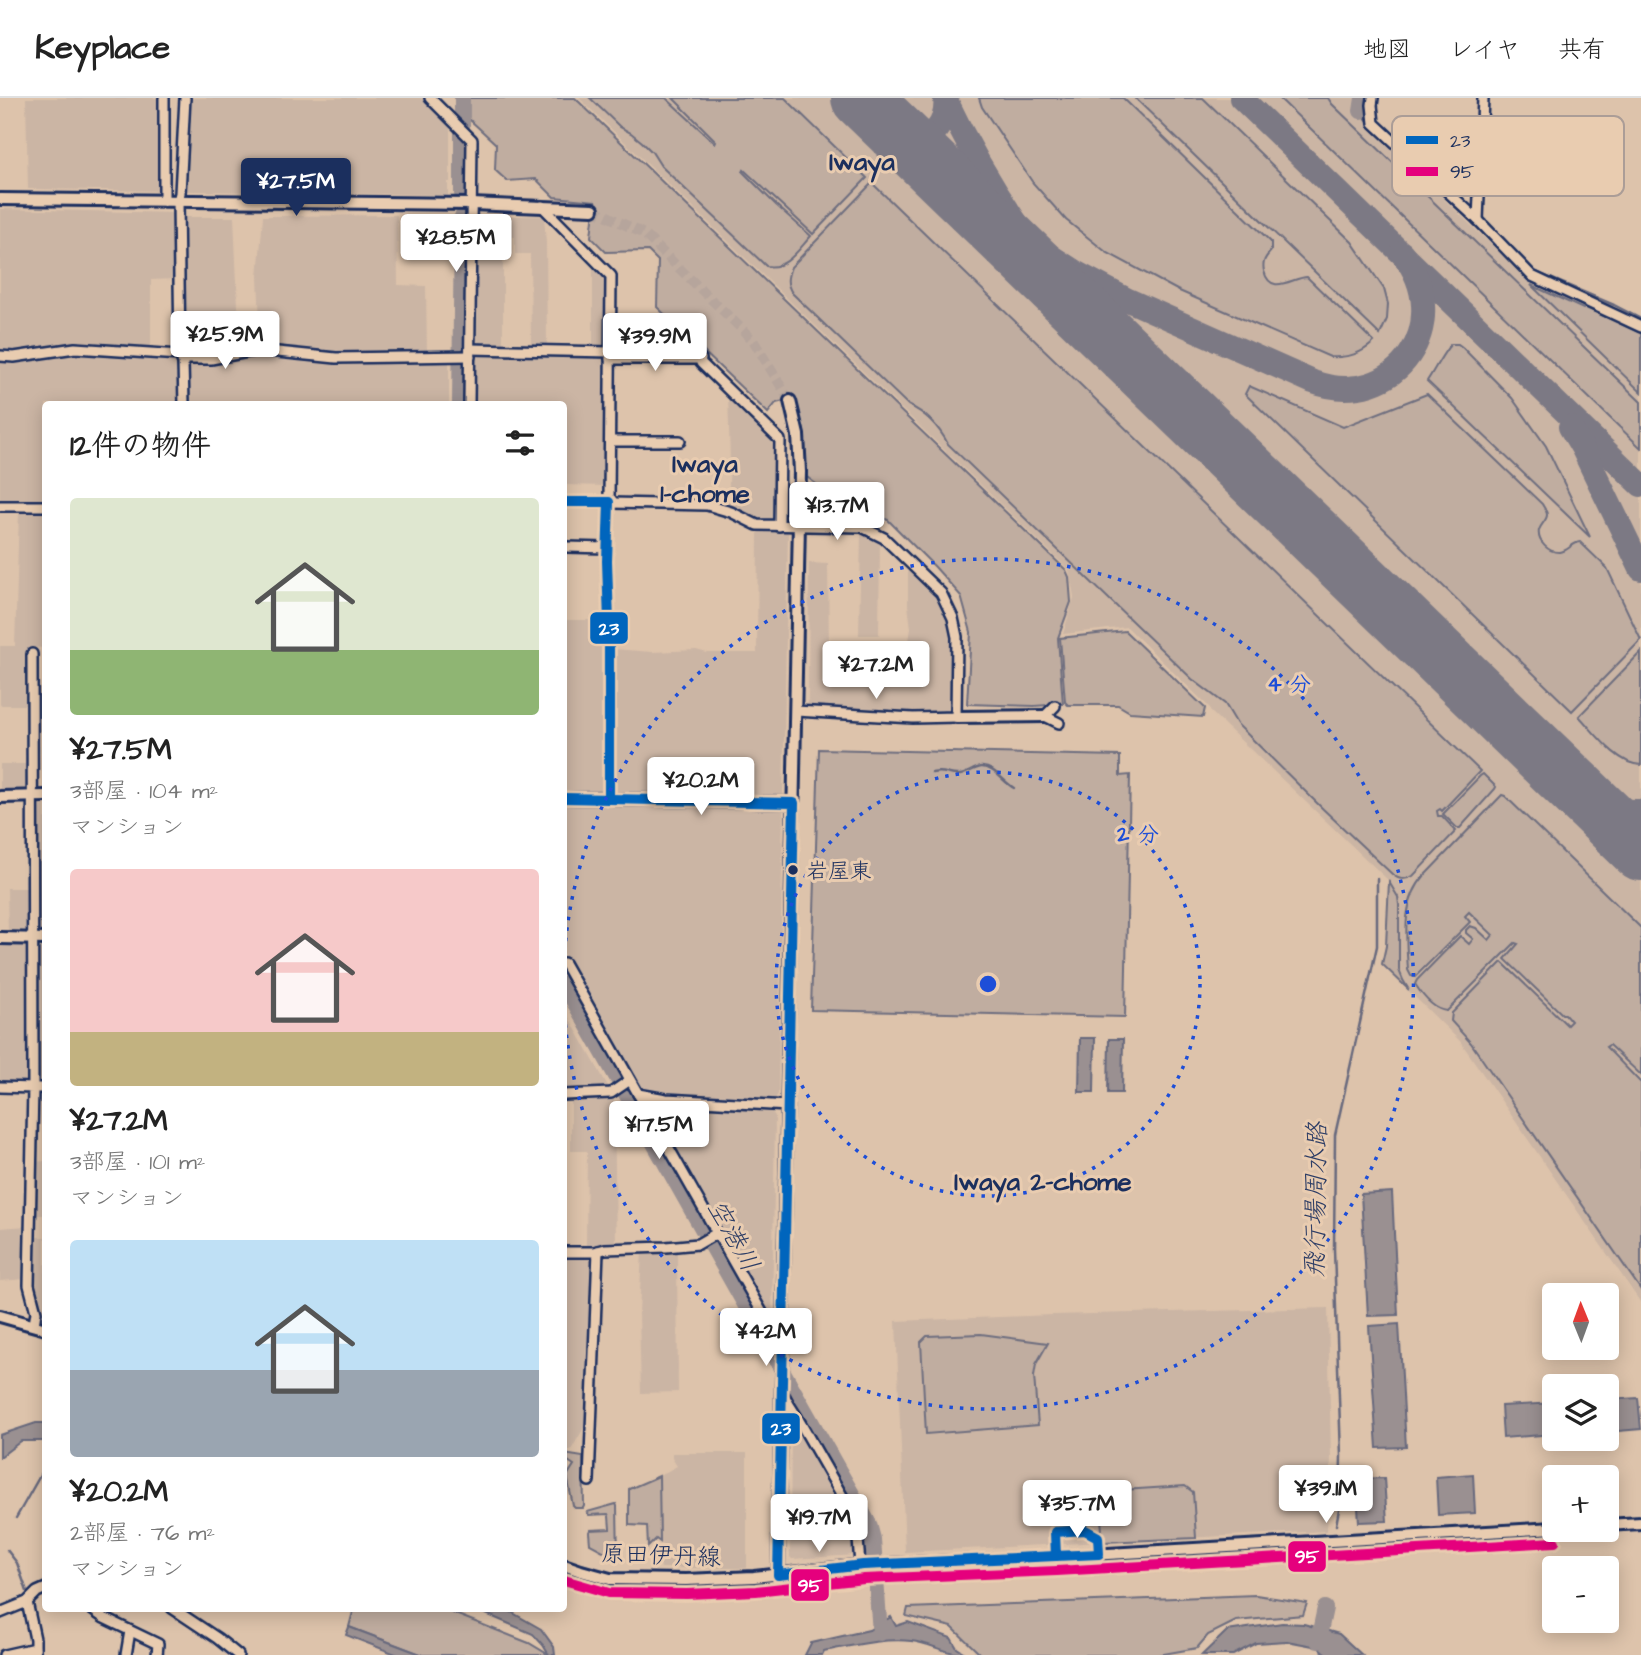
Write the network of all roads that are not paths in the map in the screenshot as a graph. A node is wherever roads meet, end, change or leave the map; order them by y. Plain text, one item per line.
1 (164, 98) edge
2 (185, 98) edge
3 (430, 98) edge
4 (1373, 98) edge
5 (1482, 98) edge
6 (1481, 116) edge
7 (1392, 140) edge
8 (1452, 196) edge
9 (1479, 196) edge
10 (0, 199) edge
11 (164, 201) junction
12 (178, 201) junction
13 (472, 204) junction
14 (542, 206) junction
15 (593, 209) tunnel mouth
16 (1478, 220) junction
17 (1641, 327) edge
18 (468, 353) junction
19 (180, 355) junction
20 (0, 356) edge
21 (610, 356) junction
22 (184, 401) edge
23 (469, 401) edge
24 (790, 401) tunnel mouth
25 (610, 441) junction
26 (680, 441) dead end
27 (567, 502) edge
28 (608, 502) junction
29 (0, 506) edge
30 (42, 506) edge
31 (779, 526) junction
32 (799, 526) junction
33 (567, 547) dead end
34 (607, 548) junction
35 (32, 654) dead end
36 (1055, 706) dead end
37 (796, 710) junction
38 (1045, 716) junction
39 (957, 718) junction
40 (1059, 723) dead end
41 (32, 796) junction
42 (42, 796) edge
43 (0, 797) edge
44 (567, 798) edge
45 (609, 799) junction
46 (793, 803) junction
47 (0, 938) edge
48 (33, 938) junction
49 (42, 939) edge
50 (567, 969) edge
51 (628, 1081) junction
52 (0, 1087) edge
53 (33, 1088) junction
54 (42, 1088) edge
55 (638, 1094) junction
56 (567, 1096) edge
57 (788, 1106) junction
58 (716, 1234) junction
59 (598, 1251) junction
60 (567, 1252) edge
61 (0, 1316) edge
62 (40, 1327) edge
63 (782, 1343) junction
64 (782, 1389) junction
65 (589, 1481) dead end
66 (1641, 1523) edge
67 (1619, 1524) edge
68 (1542, 1529) edge
69 (567, 1565) edge
70 (862, 1565) junction
71 (778, 1575) junction
72 (42, 1590) edge
73 (27, 1602) junction
74 (0, 1612) edge
75 (96, 1612) edge
76 (178, 1612) edge
77 (130, 1631) junction
78 (35, 1652) edge
79 (2, 1654) edge
80 (126, 1655) edge
81 (158, 1655) edge
82 (238, 1655) edge

1 - 11 street
2 - 12 street
3 - 13 street
4 - 7 street
5 - 6 street
8 - 16 street
9 - 16 street
10 - 11 street
11 - 12 street
12 - 13 street
12 - 19 street
13 - 14 street
13 - 18 street
14 - 15 street
14 - 21 street
16 - 17 street
18 - 19 street
18 - 21 street
18 - 23 street
19 - 20 street
19 - 22 street
21 - 25 street
21 - 31 street
24 - 32 street
25 - 26 street
25 - 28 street
27 - 28 street
28 - 31 street
28 - 34 street
29 - 30 street
31 - 32 street
32 - 37 street
32 - 39 street
33 - 34 street
34 - 45 street
35 - 41 street
36 - 38 street
37 - 39 street
37 - 46 street
38 - 39 street
38 - 40 street
41 - 42 street
41 - 43 street
41 - 48 street
44 - 45 street
45 - 46 street
46 - 57 street
47 - 48 street
48 - 49 street
48 - 53 street
50 - 51 street
51 - 55 street
51 - 56 street
52 - 53 street
53 - 54 street
53 - 62 street
55 - 57 street
55 - 58 street
57 - 63 street
58 - 59 street
58 - 63 street
59 - 60 street
59 - 65 street
61 - 62 street
63 - 64 street
64 - 70 street
64 - 71 street
66 - 67 street
68 - 70 street, 原田伊丹線
69 - 71 street, 原田伊丹線
70 - 71 street, 原田伊丹線
72 - 73 street
73 - 74 street
73 - 78 street
75 - 77 street
76 - 82 street
77 - 80 street
77 - 81 street
78 - 79 street

